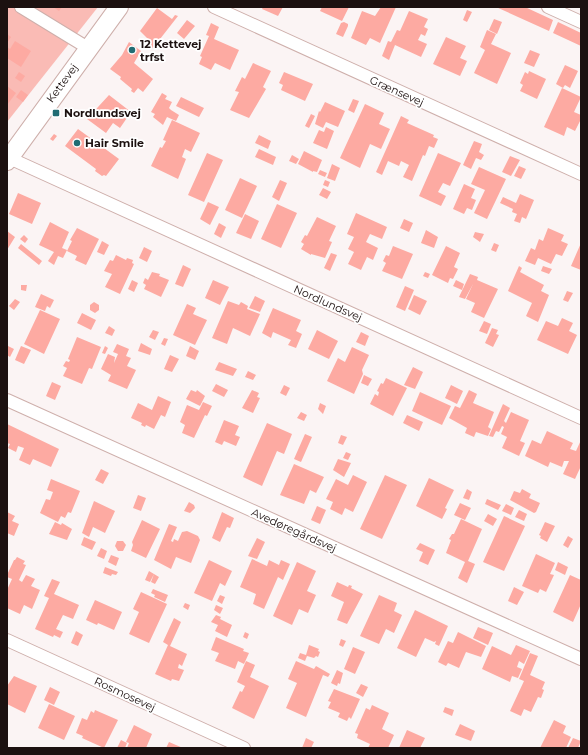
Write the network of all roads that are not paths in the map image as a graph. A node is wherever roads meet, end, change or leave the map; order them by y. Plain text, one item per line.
1 (21, 7) edge
2 (119, 7) edge
3 (214, 7) edge
4 (548, 7) edge
5 (581, 22) edge
6 (88, 48) junction
7 (8, 159) edge
8 (581, 174) edge
9 (7, 400) edge
10 (581, 418) edge
11 (7, 640) edge
12 (581, 659) edge
13 (244, 748) edge

1 - 6 street
2 - 6 street, Kettevej
3 - 8 street, Grænsevej
4 - 5 street
6 - 7 street, Kettevej
7 - 10 street, Nordlundsvej
9 - 12 street, Avedøregårdsvej
11 - 13 street, Rosmosevej

